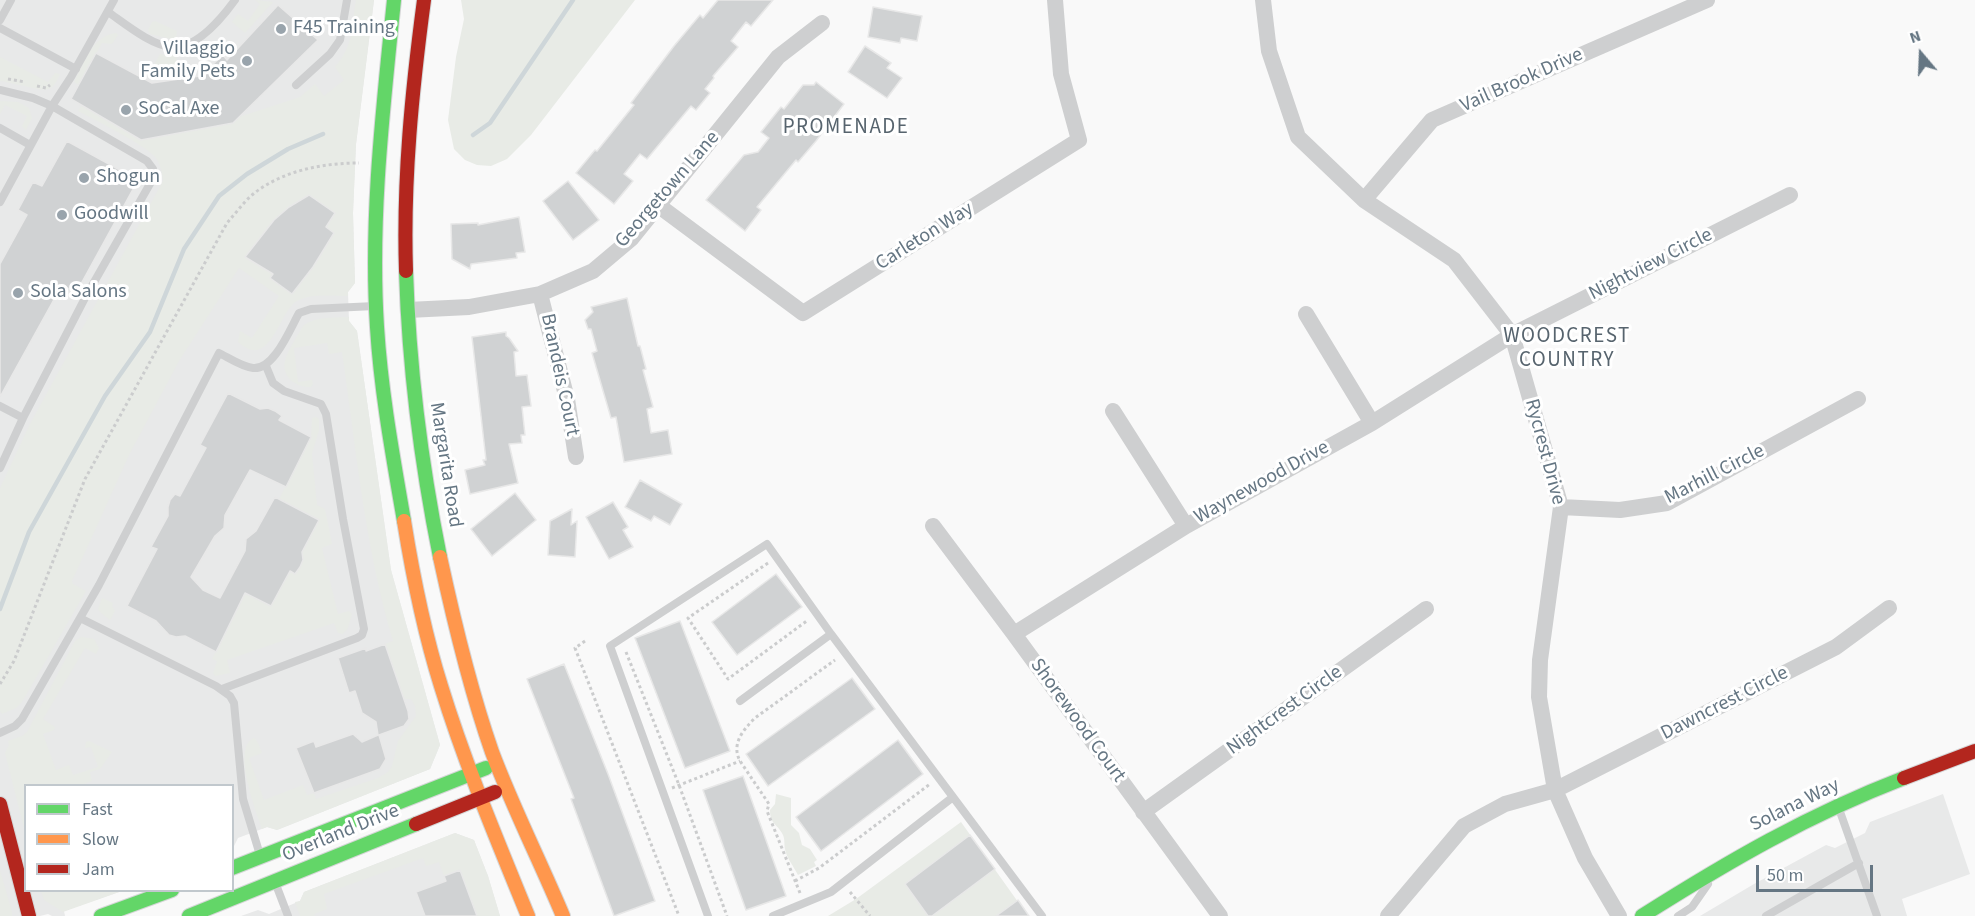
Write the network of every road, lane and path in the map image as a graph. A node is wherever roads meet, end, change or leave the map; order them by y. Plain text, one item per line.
1 (11, 0) edge
2 (114, 0) edge
3 (235, 0) edge
4 (346, 0) edge
5 (394, 0) edge
6 (424, 0) edge
7 (1055, 0) edge
8 (1263, 0) edge
9 (1707, 0) edge
10 (108, 12) junction
11 (0, 20) edge
12 (822, 22) dead end
13 (0, 28) edge
14 (76, 69) junction
15 (387, 72) junction
16 (0, 78) edge
17 (296, 85) dead end
18 (54, 86) dead end
19 (0, 90) edge
20 (52, 106) junction
21 (0, 128) edge
22 (30, 145) junction
23 (359, 164) dead end
24 (1790, 195) dead end
25 (1364, 200) junction
26 (0, 202) edge
27 (659, 206) junction
28 (389, 258) dead end
29 (540, 294) junction
30 (393, 296) dead end
31 (376, 306) junction
32 (408, 310) junction
33 (1306, 314) dead end
34 (1512, 335) junction
35 (266, 366) junction
36 (1858, 399) dead end
37 (0, 406) edge
38 (1113, 411) dead end
39 (23, 418) junction
40 (1372, 423) junction
41 (576, 457) dead end
42 (0, 468) edge
43 (1561, 507) junction
44 (933, 526) dead end
45 (1186, 526) junction
46 (776, 557) junction
47 (1889, 608) dead end
48 (1426, 609) dead end
49 (816, 614) junction
50 (80, 618) junction
51 (831, 634) junction
52 (1014, 634) junction
53 (619, 640) junction
54 (585, 641) dead end
55 (845, 653) junction
56 (0, 684) edge
57 (222, 690) junction
58 (740, 701) dead end
59 (0, 733) edge
60 (1975, 751) edge
61 (740, 761) junction
62 (497, 764) junction
63 (472, 774) junction
64 (938, 778) junction
65 (680, 785) junction
66 (507, 788) junction
67 (1555, 790) junction
68 (663, 792) junction
69 (953, 797) junction
70 (481, 798) junction
71 (0, 804) edge
72 (1838, 805) junction
73 (1143, 812) junction
74 (261, 857) junction
75 (1859, 863) junction
76 (234, 867) edge
77 (1719, 868) junction
78 (795, 881) junction
79 (274, 882) junction
80 (843, 882) junction
81 (169, 892) edge
82 (804, 903) junction
83 (29, 916) edge
84 (101, 916) edge
85 (189, 916) edge
86 (288, 916) edge
87 (528, 916) edge
88 (563, 916) edge
89 (679, 916) edge
90 (708, 916) edge
91 (727, 916) edge
92 (773, 916) edge
93 (870, 916) edge
94 (1041, 916) edge
95 (1220, 916) edge
96 (1388, 916) edge
97 (1619, 916) edge
98 (1642, 916) edge
99 (1678, 916) edge
100 (1766, 916) edge
101 (1877, 916) edge

1 - 11 lane
2 - 10 lane
3 - 10 lane
4 - 17 lane
5 - 15 main road
6 - 32 main road, Margarita Road
7 - 27 street, Carleton Way
8 - 25 street, Rycrest Drive
9 - 25 street, Vail Brook Drive
10 - 14 lane
12 - 27 street, Georgetown Lane
13 - 14 lane
14 - 20 lane
15 - 28 main road
15 - 31 main road
16 - 18 path
19 - 20 lane
20 - 22 lane
20 - 39 lane
21 - 22 lane
22 - 26 lane
23 - 56 path
24 - 34 street, Nightview Circle
25 - 34 street, Rycrest Drive
27 - 29 street, Georgetown Lane
29 - 32 street, Georgetown Lane
29 - 41 street, Brandeis Court
30 - 32 main road
31 - 35 lane
31 - 63 main road
32 - 62 main road, Margarita Road
33 - 40 street
34 - 40 street, Waynewood Drive
34 - 43 street, Rycrest Drive
35 - 50 lane
35 - 57 lane
36 - 43 street, Marhill Circle
37 - 39 lane
38 - 45 street
39 - 42 lane
40 - 45 street, Waynewood Drive
43 - 67 street, Rycrest Drive
44 - 52 street, Shorewood Court
45 - 52 street, Waynewood Drive
46 - 49 lane
46 - 49 path
46 - 53 lane
47 - 67 street, Dawncrest Circle
48 - 73 street, Nightcrest Circle
49 - 51 lane
50 - 57 lane
50 - 59 lane
51 - 55 lane
51 - 58 lane
52 - 73 street, Shorewood Court
53 - 65 path
53 - 68 lane
54 - 89 path
55 - 61 path
55 - 64 lane
57 - 74 lane
60 - 72 main road, Solana Way
61 - 65 path
61 - 78 path
62 - 63 main road, Overland Drive
62 - 66 main road, Margarita Road
63 - 70 main road
63 - 74 main road, Overland Drive
64 - 69 lane
64 - 78 path
65 - 68 path
65 - 91 path
66 - 70 main road, Overland Drive
66 - 88 main road, Margarita Road
67 - 96 street, Dawncrest Circle
67 - 97 street, Rycrest Drive
68 - 90 lane
69 - 80 lane
69 - 94 lane
70 - 79 main road, Overland Drive
70 - 87 main road
71 - 83 main road
72 - 75 lane
72 - 77 main road, Solana Way
73 - 95 street, Shorewood Court
74 - 76 main road, Overland Drive
75 - 100 lane
75 - 101 lane
77 - 98 main road, Solana Way
77 - 99 lane
78 - 82 path
79 - 85 main road, Overland Drive
79 - 86 lane
80 - 82 lane
80 - 93 path
81 - 84 main road
82 - 92 lane

